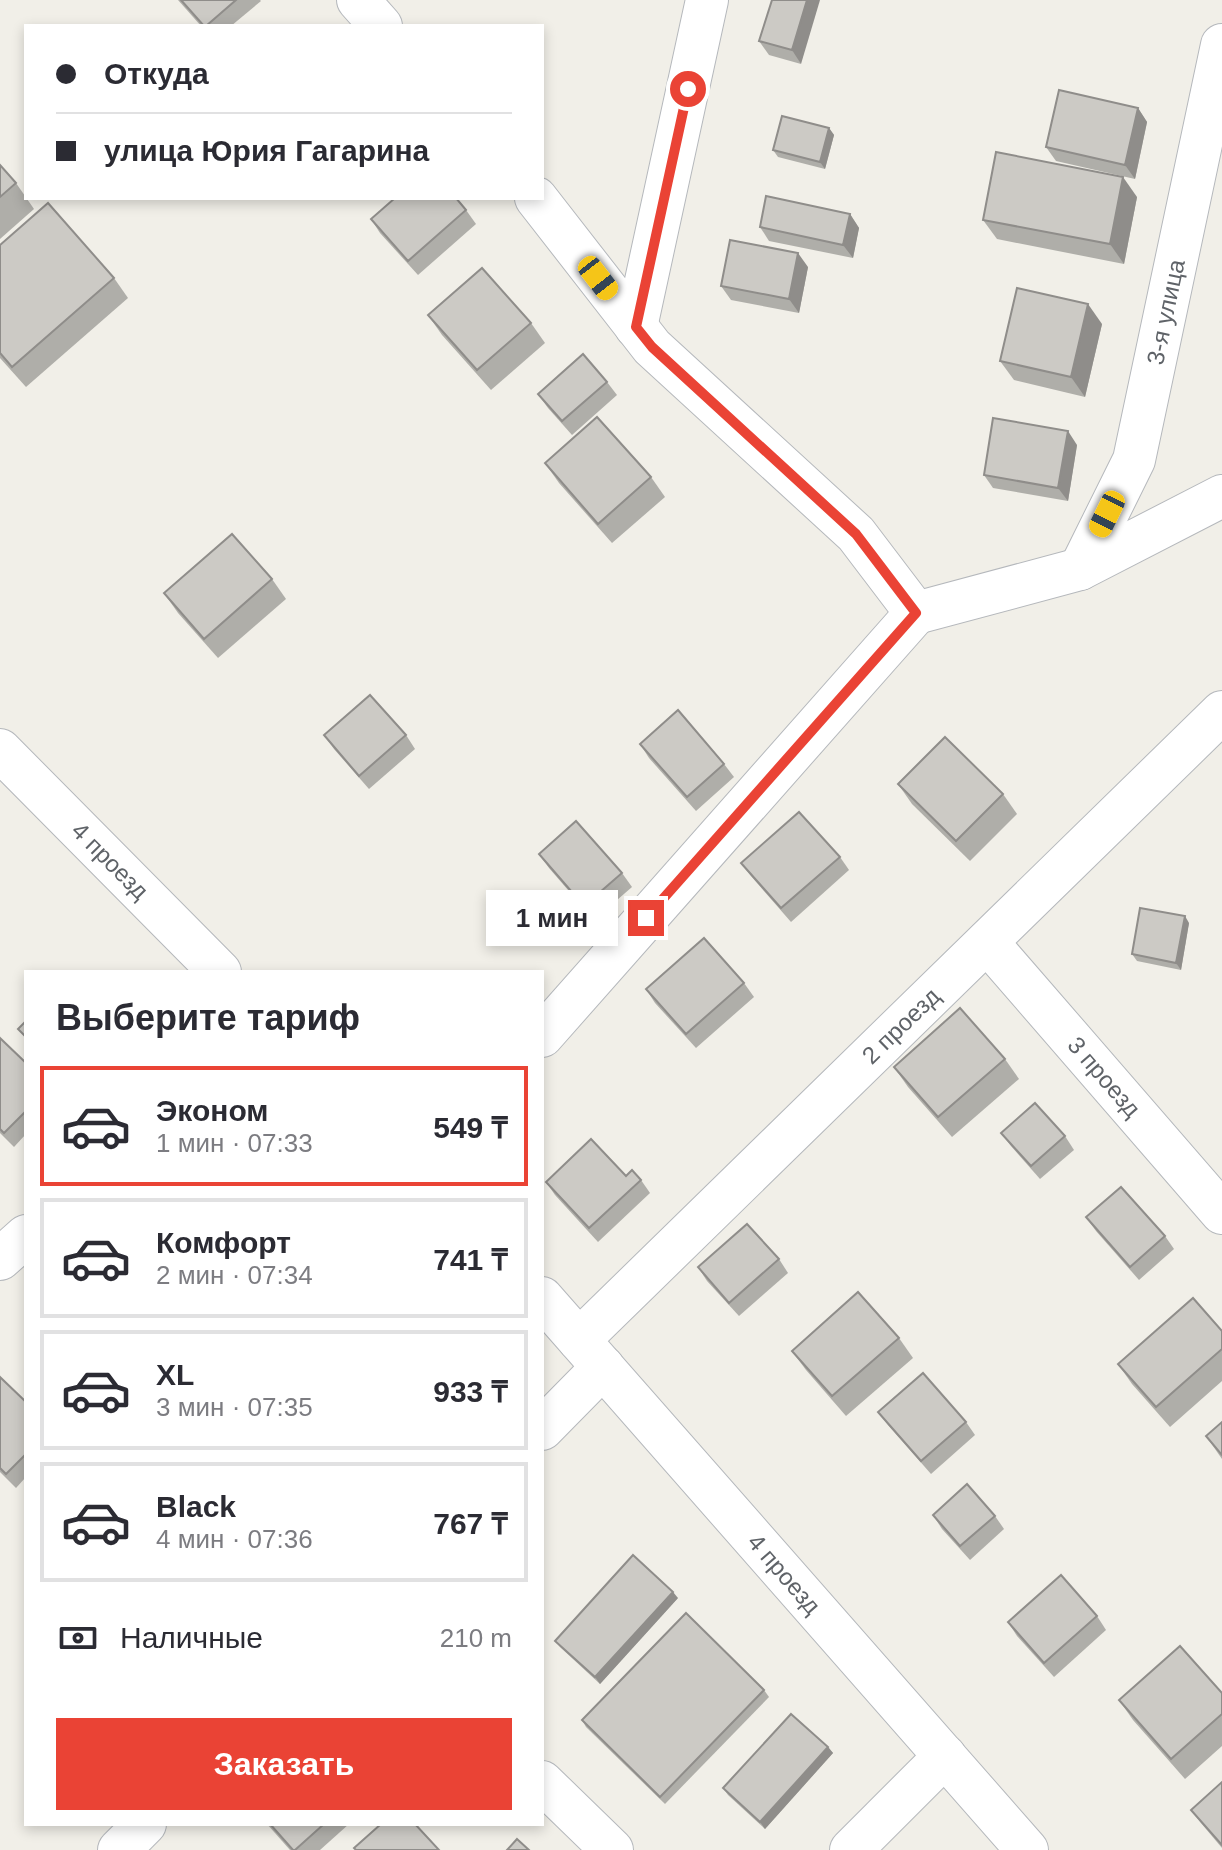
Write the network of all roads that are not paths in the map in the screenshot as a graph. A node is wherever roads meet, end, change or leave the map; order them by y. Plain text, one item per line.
1 (358, 0) edge
2 (707, 0) edge
3 (379, 24) edge
4 (1222, 45) edge
5 (538, 200) edge
6 (636, 327) junction
7 (1222, 496) edge
8 (1080, 569) junction
9 (916, 613) junction
10 (1222, 712) edge
11 (0, 750) edge
12 (987, 942) junction
13 (218, 970) edge
14 (544, 1034) edge
15 (1222, 1213) edge
16 (24, 1238) edge
17 (0, 1259) edge
18 (544, 1300) edge
19 (591, 1354) junction
20 (544, 1426) edge
21 (945, 1756) junction
22 (544, 1784) edge
23 (143, 1826) edge
24 (119, 1850) edge
25 (612, 1850) edge
26 (851, 1850) edge
27 (1027, 1850) edge

1 - 3 street
2 - 6 street
4 - 8 street, 3-я улица
5 - 6 street
6 - 9 street
7 - 8 street
8 - 9 street
9 - 14 street
10 - 12 street, 2 проезд
11 - 13 street, 4 проезд
12 - 15 street, 3 проезд
12 - 19 street, 2 проезд
16 - 17 street
18 - 19 street, 4 проезд
19 - 20 street, 2 проезд
19 - 21 street, 4 проезд
21 - 26 street
21 - 27 street, 4 проезд
22 - 25 street
23 - 24 street

